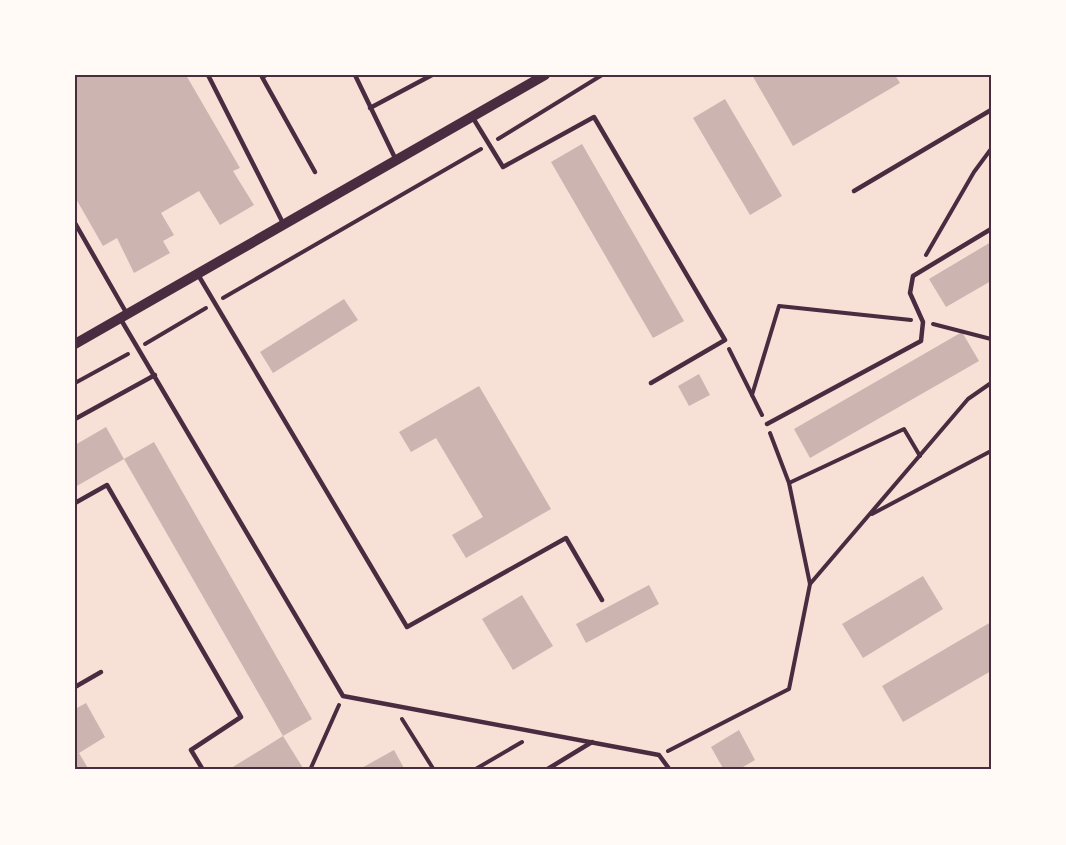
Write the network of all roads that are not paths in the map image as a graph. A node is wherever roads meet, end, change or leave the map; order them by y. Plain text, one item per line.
1 (208, 75) edge
2 (266, 75) edge
3 (355, 75) edge
4 (432, 75) edge
5 (545, 75) edge
6 (370, 108) junction
7 (991, 110) edge
8 (471, 115) junction
9 (396, 160) junction
10 (315, 172) dead end
11 (854, 191) dead end
12 (75, 223) edge
13 (283, 223) junction
14 (991, 229) edge
15 (197, 273) junction
16 (123, 316) junction
17 (75, 344) edge
18 (155, 375) junction
19 (651, 383) dead end
20 (75, 419) edge
21 (767, 424) road end
22 (75, 503) edge
23 (602, 600) dead end
24 (101, 672) dead end
25 (75, 687) edge
26 (592, 742) junction
27 (203, 770) edge
28 (546, 770) edge
29 (670, 770) edge

1 - 13 lane
2 - 10 lane
3 - 6 lane
4 - 6 lane
5 - 8 street
6 - 9 lane
7 - 11 lane
8 - 9 street
8 - 19 lane
9 - 13 street
12 - 16 lane
13 - 15 street
14 - 21 lane
15 - 16 street
15 - 23 lane
16 - 17 street
16 - 18 lane
18 - 20 lane
18 - 26 lane
22 - 27 lane
24 - 25 lane
26 - 28 lane
26 - 29 lane

